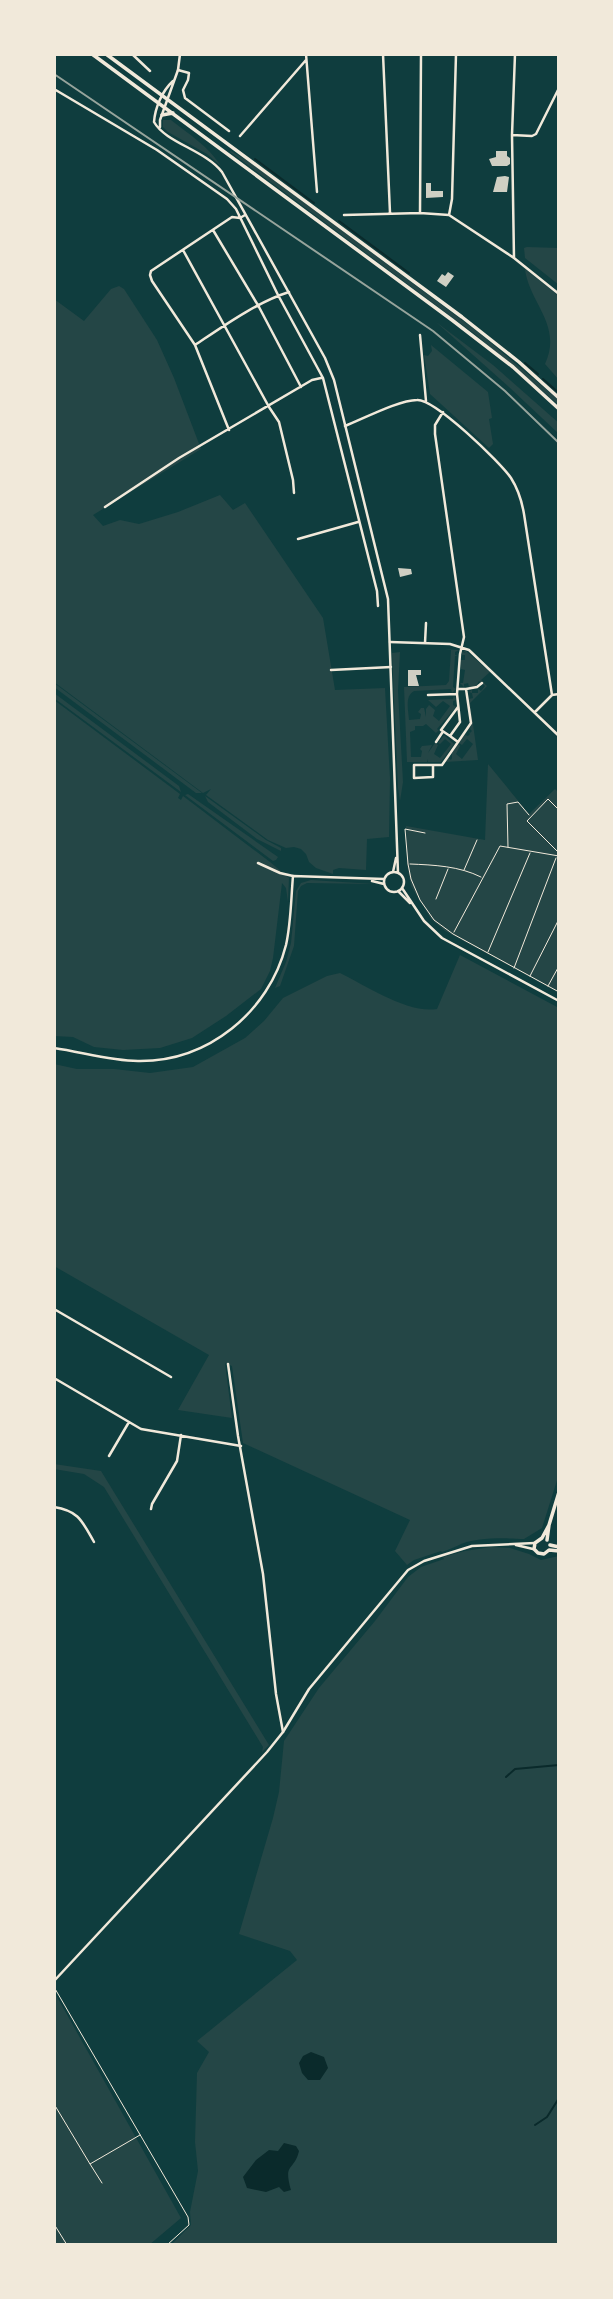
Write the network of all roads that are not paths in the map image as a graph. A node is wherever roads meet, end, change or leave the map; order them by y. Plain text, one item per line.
1 (92, 54) edge
2 (106, 54) edge
3 (132, 54) edge
4 (180, 54) edge
5 (306, 54) edge
6 (383, 54) edge
7 (421, 54) edge
8 (456, 54) edge
9 (515, 54) edge
10 (306, 60) junction
11 (178, 69) junction
12 (150, 71) dead end
13 (173, 81) junction
14 (559, 88) edge
15 (54, 89) edge
16 (163, 96) junction
17 (167, 99) junction
18 (159, 103) junction
19 (165, 107) junction
20 (173, 113) junction
21 (162, 115) junction
22 (161, 130) junction
23 (229, 131) dead end
24 (512, 135) junction
25 (240, 136) dead end
26 (317, 192) dead end
27 (390, 213) junction
28 (420, 213) junction
29 (245, 215) junction
30 (344, 215) dead end
31 (449, 215) junction
32 (240, 218) junction
33 (213, 230) junction
34 (183, 250) junction
35 (514, 258) junction
36 (289, 292) junction
37 (559, 294) edge
38 (278, 295) junction
39 (258, 307) junction
40 (225, 325) junction
41 (420, 335) dead end
42 (195, 345) junction
43 (323, 378) junction
44 (301, 387) junction
45 (559, 398) edge
46 (426, 401) junction
47 (269, 407) junction
48 (559, 409) edge
49 (443, 412) junction
50 (345, 426) junction
51 (229, 429) junction
52 (294, 493) dead end
53 (106, 507) dead end
54 (360, 521) junction
55 (298, 539) dead end
56 (378, 606) dead end
57 (426, 623) dead end
58 (390, 642) junction
59 (425, 642) junction
60 (462, 647) junction
61 (391, 667) junction
62 (331, 670) dead end
63 (482, 682) dead end
64 (458, 689) junction
65 (466, 689) junction
66 (457, 694) junction
67 (559, 694) edge
68 (428, 695) dead end
69 (552, 695) junction
70 (459, 706) junction
71 (535, 712) junction
72 (443, 732) junction
73 (450, 736) junction
74 (559, 736) edge
75 (436, 742) dead end
76 (458, 742) junction
77 (433, 765) junction
78 (397, 855) junction
79 (258, 863) dead end
80 (393, 872) junction
81 (398, 873) junction
82 (293, 876) junction
83 (384, 881) junction
84 (402, 888) junction
85 (398, 891) junction
86 (412, 906) junction
87 (559, 1001) edge
88 (54, 1048) edge
89 (54, 1309) edge
90 (228, 1364) dead end
91 (171, 1377) dead end
92 (54, 1378) edge
93 (130, 1422) junction
94 (181, 1435) junction
95 (241, 1446) junction
96 (109, 1457) dead end
97 (559, 1492) edge
98 (54, 1507) edge
99 (151, 1509) dead end
100 (544, 1539) junction
101 (94, 1542) dead end
102 (535, 1543) junction
103 (512, 1545) junction
104 (549, 1548) junction
105 (534, 1549) junction
106 (559, 1549) edge
107 (283, 1732) junction
108 (54, 1981) edge
109 (54, 1987) edge
110 (54, 2104) edge
111 (140, 2135) junction
112 (90, 2164) junction
113 (102, 2183) dead end
114 (54, 2224) edge
115 (67, 2245) edge
116 (167, 2245) edge

1 - 18 main road
2 - 16 main road
3 - 12 street
4 - 11 street
5 - 10 street
6 - 27 street
7 - 28 street
8 - 31 street
9 - 24 street
10 - 25 street
10 - 26 street
11 - 13 street
11 - 23 street
13 - 16 street
13 - 17 street
14 - 24 street
15 - 32 street
16 - 17 main road
16 - 18 street
17 - 19 street
17 - 45 main road
18 - 19 main road
18 - 22 street
19 - 20 main road
19 - 21 street
20 - 21 main road
20 - 48 main road
21 - 22 street
22 - 29 street
24 - 35 street
27 - 28 street
27 - 30 street
28 - 31 street
29 - 32 street
29 - 36 street
31 - 35 street
32 - 33 street
32 - 38 street
33 - 34 street
33 - 39 street
34 - 40 street
34 - 42 street
35 - 37 street
36 - 38 street
36 - 50 street
38 - 39 street
38 - 43 street
39 - 40 street
39 - 44 street
40 - 42 street
40 - 47 street
41 - 46 street
42 - 51 street
43 - 44 street
43 - 54 street
44 - 47 street
46 - 49 street
46 - 50 street
47 - 51 street
47 - 52 street
49 - 60 street
49 - 69 street
50 - 58 street
51 - 53 street
54 - 55 street
54 - 56 street
57 - 59 street
58 - 59 street
58 - 61 street
59 - 60 street
60 - 64 street
60 - 71 street
61 - 62 street
61 - 78 street
63 - 65 street
64 - 65 street
64 - 66 street
65 - 76 street
66 - 68 street
66 - 70 street
67 - 69 street
69 - 71 street
70 - 72 street
70 - 73 street
71 - 74 street
72 - 73 street
72 - 75 street
73 - 76 street
76 - 77 street
77 - 77 street
78 - 80 street
78 - 81 street
79 - 82 street
80 - 81 street
80 - 83 street
81 - 84 street
82 - 83 street
82 - 88 street
83 - 85 street
84 - 85 street
84 - 86 street
85 - 86 street
86 - 87 street
89 - 91 street
90 - 95 street
92 - 93 street
93 - 94 street
93 - 96 street
94 - 95 street
94 - 99 street
95 - 107 street
97 - 100 main road
98 - 101 street
100 - 102 main road
100 - 104 main road
102 - 103 street
102 - 105 main road
103 - 105 street
103 - 107 street
104 - 105 main road
104 - 106 main road
107 - 108 street
109 - 111 lane
110 - 112 lane
111 - 112 lane
111 - 116 lane
112 - 113 lane
114 - 115 lane

